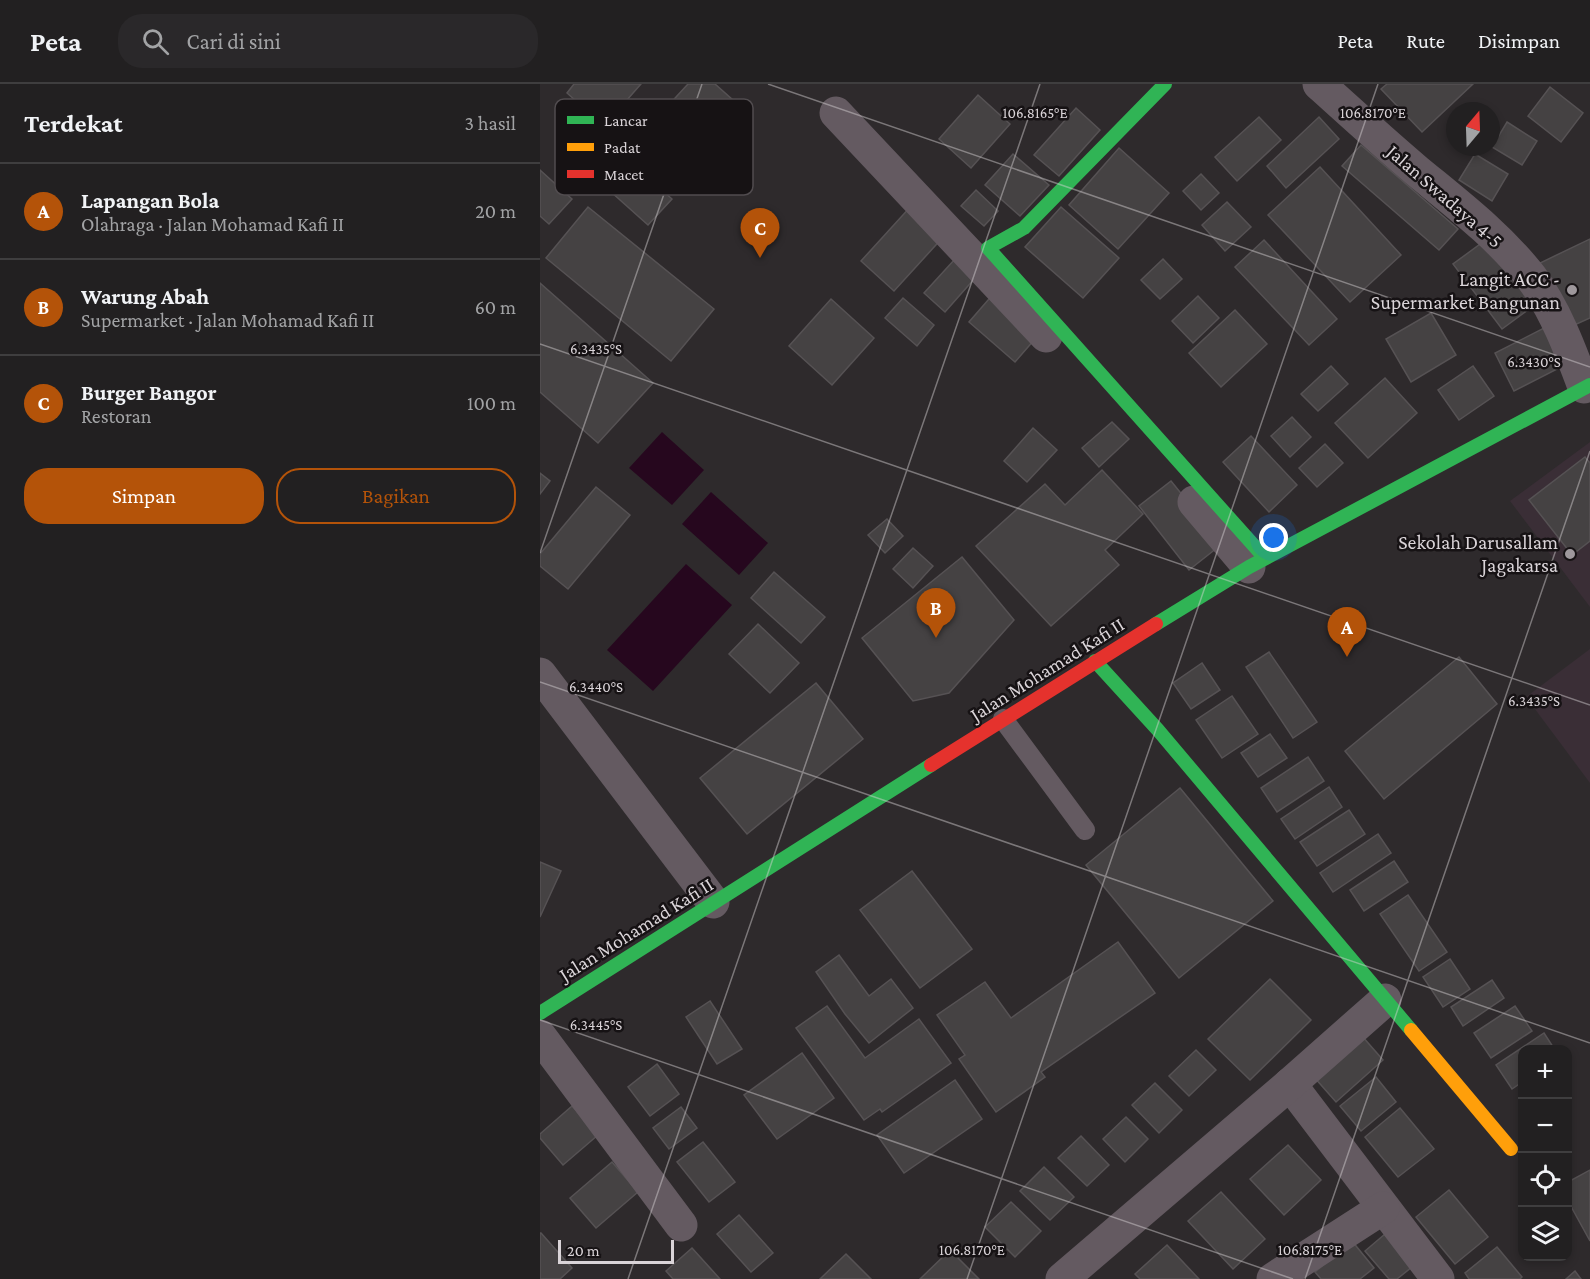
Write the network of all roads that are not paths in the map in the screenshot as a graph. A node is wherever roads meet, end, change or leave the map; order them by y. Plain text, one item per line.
1 (1165, 84) edge
2 (1318, 84) edge
3 (836, 113) dead end
4 (1587, 386) edge
5 (1257, 562) junction
6 (1095, 661) junction
7 (540, 674) edge
8 (1003, 719) junction
9 (1085, 830) dead end
10 (713, 902) junction
11 (1385, 1000) junction
12 (540, 1013) edge
13 (540, 1036) edge
14 (1290, 1084) junction
15 (1511, 1149) dead end
16 (1383, 1208) junction
17 (681, 1226) dead end
18 (1062, 1279) edge
19 (1273, 1279) edge
20 (1438, 1279) edge

1 - 5 street
2 - 4 street, Jalan Swadaya 4-5
3 - 5 street
4 - 5 street, Jalan Mohamad Kafi II
5 - 6 street, Jalan Mohamad Kafi II
6 - 8 street, Jalan Mohamad Kafi II
6 - 11 street
7 - 10 street
8 - 9 lane
8 - 10 street, Jalan Mohamad Kafi II
10 - 12 street, Jalan Mohamad Kafi II
11 - 14 street
11 - 15 street
13 - 17 street
14 - 16 street
14 - 18 street
16 - 19 street
16 - 20 street

